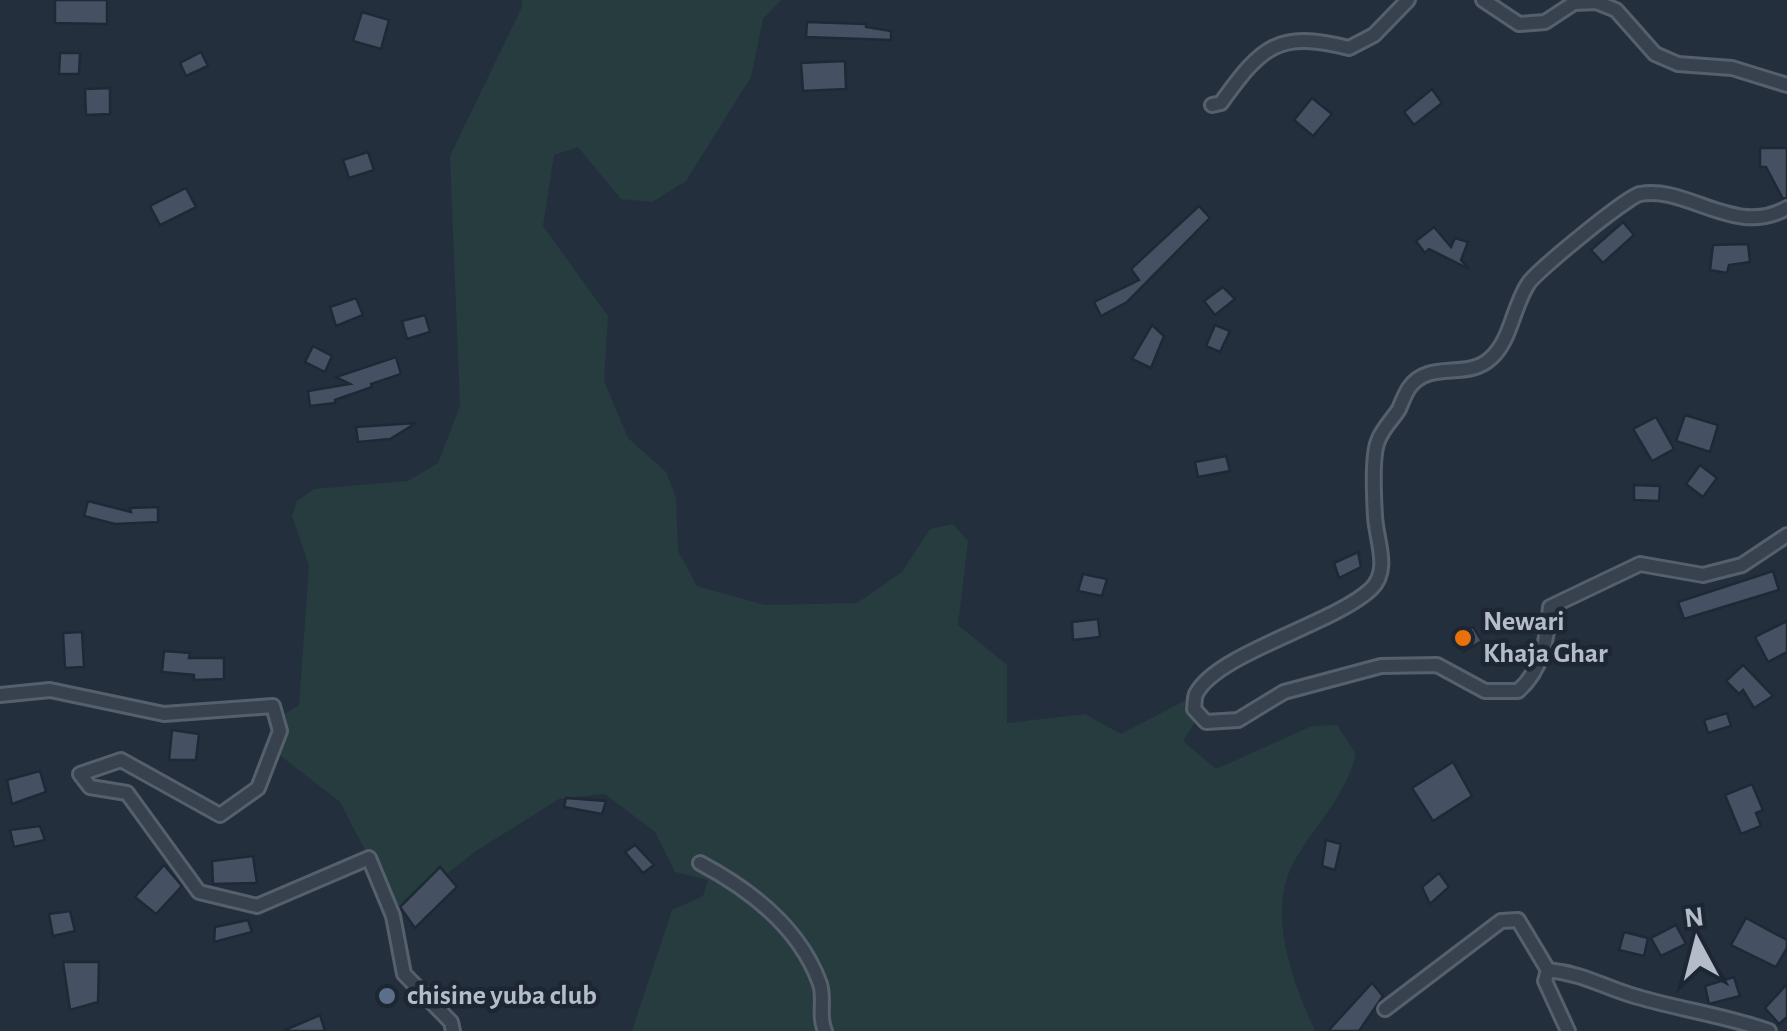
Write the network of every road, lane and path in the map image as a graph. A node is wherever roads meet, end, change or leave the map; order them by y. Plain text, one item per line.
1 (1408, 0) edge
2 (1483, 0) edge
3 (1787, 85) edge
4 (1212, 105) dead end
5 (1787, 208) edge
6 (1787, 535) edge
7 (0, 695) edge
8 (700, 863) dead end
9 (1548, 970) junction
10 (1385, 1009) dead end
11 (453, 1031) edge
12 (825, 1031) edge
13 (1568, 1031) edge
14 (1769, 1031) edge

1 - 4 street
2 - 3 street
5 - 6 street
7 - 11 street
8 - 12 street
9 - 10 street
9 - 13 street
9 - 14 street

